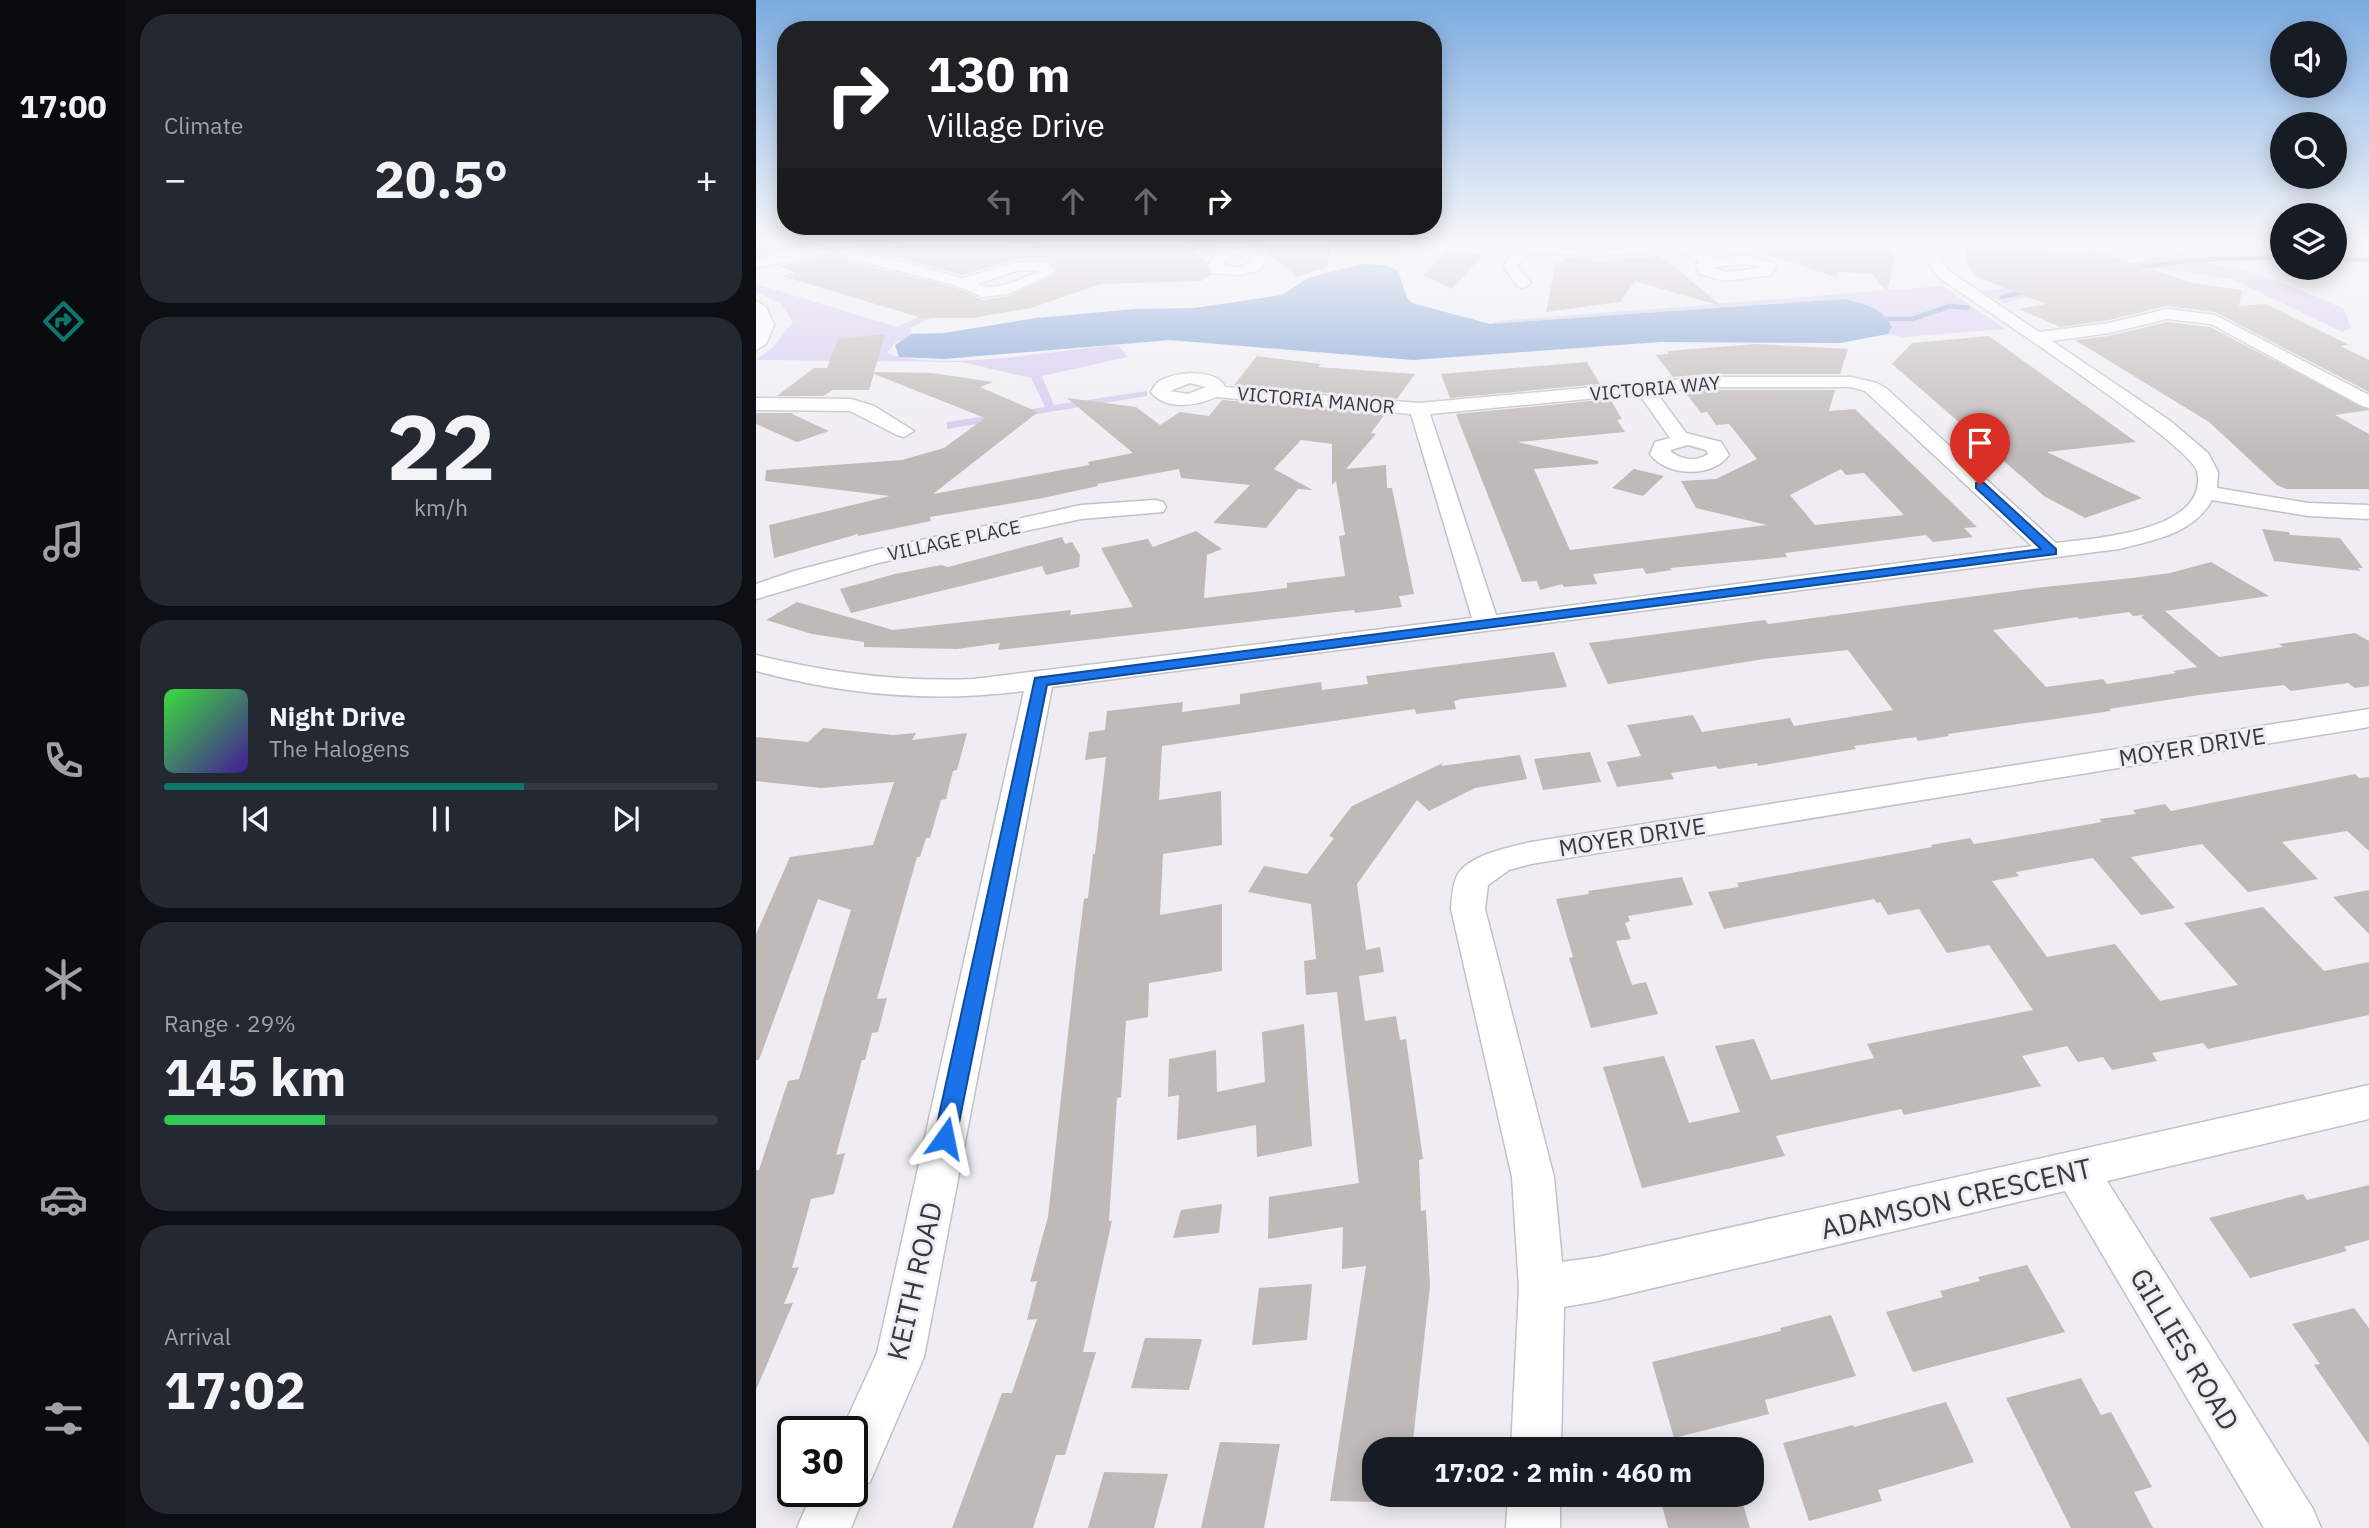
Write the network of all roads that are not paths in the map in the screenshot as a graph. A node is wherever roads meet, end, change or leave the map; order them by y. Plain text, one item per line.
1 (764, 315) edge
2 (2002, 315) edge
3 (2162, 315) edge
4 (2177, 315) edge
5 (2035, 338) junction
6 (756, 345) edge
7 (1644, 388) junction
8 (1213, 391) dead end
9 (2369, 402) edge
10 (756, 404) edge
11 (1419, 409) junction
12 (904, 431) dead end
13 (1681, 440) dead end
14 (2206, 493) junction
15 (1155, 507) dead end
16 (2369, 512) edge
17 (2051, 551) junction
18 (756, 592) edge
19 (1486, 623) junction
20 (756, 663) edge
21 (1040, 681) junction
22 (2369, 718) edge
23 (2369, 1102) edge
24 (2076, 1170) junction
25 (1542, 1288) junction
26 (868, 1428) edge
27 (1536, 1437) edge
28 (833, 1507) edge
29 (1534, 1507) edge
30 (824, 1528) edge
31 (1533, 1528) edge
32 (2294, 1528) edge

1 - 6 street
2 - 5 street
3 - 5 street
4 - 9 street
5 - 14 street
7 - 11 street, VICTORIA WAY
7 - 13 street
7 - 17 street, VICTORIA WAY
8 - 11 street, VICTORIA MANOR
10 - 12 street
11 - 19 street
14 - 16 street
14 - 17 street
15 - 18 street, VILLAGE PLACE
17 - 19 street
19 - 21 street
20 - 21 street
21 - 26 street, KEITH ROAD
22 - 25 street, MOYER DRIVE
23 - 24 street, ADAMSON CRESCENT
24 - 25 street, ADAMSON CRESCENT
24 - 32 street, GILLIES ROAD
25 - 27 street, MOYER DRIVE
28 - 30 street
29 - 31 street

